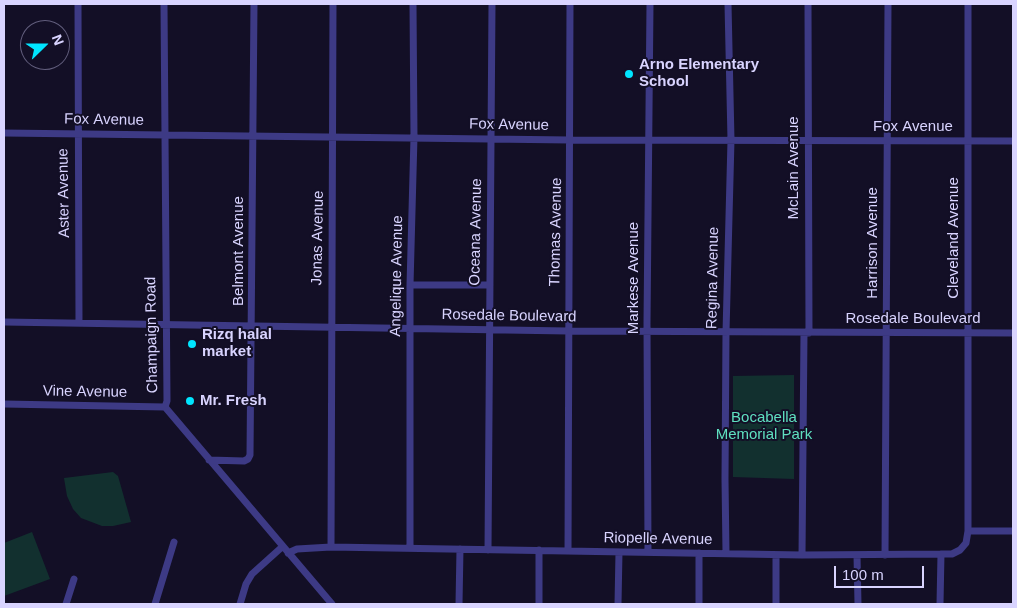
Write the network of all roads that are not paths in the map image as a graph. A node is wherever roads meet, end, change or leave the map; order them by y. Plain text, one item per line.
1 (78, 4) edge
2 (164, 4) edge
3 (254, 4) edge
4 (333, 4) edge
5 (413, 4) edge
6 (492, 4) edge
7 (570, 4) edge
8 (650, 4) edge
9 (728, 4) edge
10 (808, 4) edge
11 (888, 4) edge
12 (968, 4) edge
13 (4, 133) edge
14 (78, 134) junction
15 (164, 134) junction
16 (253, 136) junction
17 (333, 136) junction
18 (414, 137) junction
19 (491, 139) junction
20 (570, 140) junction
21 (649, 140) junction
22 (731, 140) junction
23 (807, 141) junction
24 (887, 141) junction
25 (968, 141) junction
26 (1013, 141) edge
27 (490, 284) junction
28 (410, 285) junction
29 (4, 322) edge
30 (79, 323) junction
31 (166, 324) junction
32 (252, 326) junction
33 (331, 327) junction
34 (410, 327) junction
35 (489, 329) junction
36 (568, 331) junction
37 (647, 331) junction
38 (726, 332) junction
39 (886, 332) junction
40 (807, 333) junction
41 (969, 333) junction
42 (1013, 333) edge
43 (4, 404) edge
44 (165, 407) junction
45 (209, 460) junction
46 (968, 531) junction
47 (1013, 531) edge
48 (174, 542) dead end
49 (331, 547) junction
50 (410, 548) junction
51 (460, 549) junction
52 (285, 550) junction
53 (488, 550) junction
54 (539, 550) junction
55 (568, 551) junction
56 (618, 552) junction
57 (648, 552) junction
58 (699, 553) junction
59 (726, 553) junction
60 (857, 554) junction
61 (886, 554) junction
62 (942, 554) junction
63 (776, 555) junction
64 (802, 555) junction
65 (74, 579) dead end
66 (66, 604) edge
67 (155, 604) edge
68 (240, 604) edge
69 (332, 604) edge
70 (459, 604) edge
71 (539, 604) edge
72 (618, 604) edge
73 (699, 604) edge
74 (776, 604) edge
75 (858, 604) edge
76 (940, 604) edge

1 - 14 street, Aster Avenue
2 - 15 street, Champaign Road
3 - 16 street, Belmont Avenue
4 - 17 street, Jonas Avenue
5 - 18 street, Angelique Avenue
6 - 19 street, Oceana Avenue
7 - 20 street, Thomas Avenue
8 - 21 street, Markese Avenue
9 - 22 street, Regina Avenue
10 - 23 street, McLain Avenue
11 - 24 street, Harrison Avenue
12 - 25 street, Cleveland Avenue
13 - 14 street, Fox Avenue
14 - 15 street, Fox Avenue
14 - 30 street, Aster Avenue
15 - 16 street, Fox Avenue
15 - 31 street, Champaign Road
16 - 17 street, Fox Avenue
16 - 32 street, Belmont Avenue
17 - 18 street, Fox Avenue
17 - 33 street, Jonas Avenue
18 - 19 street, Fox Avenue
18 - 28 street, Angelique Avenue
19 - 20 street, Fox Avenue
19 - 27 street, Oceana Avenue
20 - 21 street, Fox Avenue
20 - 36 street, Thomas Avenue
21 - 22 street, Fox Avenue
21 - 37 street, Markese Avenue
22 - 23 street, Fox Avenue
22 - 38 street, Regina Avenue
23 - 24 street, Fox Avenue
23 - 40 street, McLain Avenue
24 - 25 street, Fox Avenue
24 - 39 street, Harrison Avenue
25 - 26 street, Fox Avenue
25 - 41 street, Cleveland Avenue
27 - 28 street
27 - 35 street, Oceana Avenue
28 - 34 street, Angelique Avenue
29 - 30 street, Rosedale Boulevard
30 - 31 street, Rosedale Boulevard
31 - 32 street, Rosedale Boulevard
31 - 44 street, Champaign Road
32 - 33 street, Rosedale Boulevard
32 - 45 street, Belmont Avenue
33 - 34 street, Rosedale Boulevard
33 - 49 street, Jonas Avenue
34 - 35 street, Rosedale Boulevard
34 - 50 street, Angelique Avenue
35 - 36 street, Rosedale Boulevard
35 - 53 street, Oceana Avenue
36 - 37 street, Rosedale Boulevard
36 - 55 street, Thomas Avenue
37 - 38 street, Rosedale Boulevard
37 - 57 street, Markese Avenue
38 - 40 street, Rosedale Boulevard
38 - 59 street, Regina Avenue
39 - 40 street, Rosedale Boulevard
39 - 41 street, Rosedale Boulevard
39 - 61 street, Harrison Avenue
40 - 64 street, McLain Avenue
41 - 42 street, Rosedale Boulevard
41 - 46 street, Cleveland Avenue
43 - 44 street, Vine Avenue
44 - 45 street, Champaign Road
45 - 52 street, Champaign Road
46 - 47 street
46 - 62 street, Riopelle Avenue
48 - 67 street
49 - 50 street, Riopelle Avenue
49 - 52 street, Riopelle Avenue
50 - 51 street, Riopelle Avenue
51 - 53 street, Riopelle Avenue
51 - 70 street
52 - 68 street
52 - 69 street, Champaign Road
53 - 54 street, Riopelle Avenue
54 - 55 street, Riopelle Avenue
54 - 71 street
55 - 56 street, Riopelle Avenue
56 - 57 street, Riopelle Avenue
56 - 72 street
57 - 58 street, Riopelle Avenue
58 - 59 street, Riopelle Avenue
58 - 73 street
59 - 63 street, Riopelle Avenue
60 - 61 street, Riopelle Avenue
60 - 64 street, Riopelle Avenue
60 - 75 street
61 - 62 street, Riopelle Avenue
62 - 76 street
63 - 64 street, Riopelle Avenue
63 - 74 street
65 - 66 street

